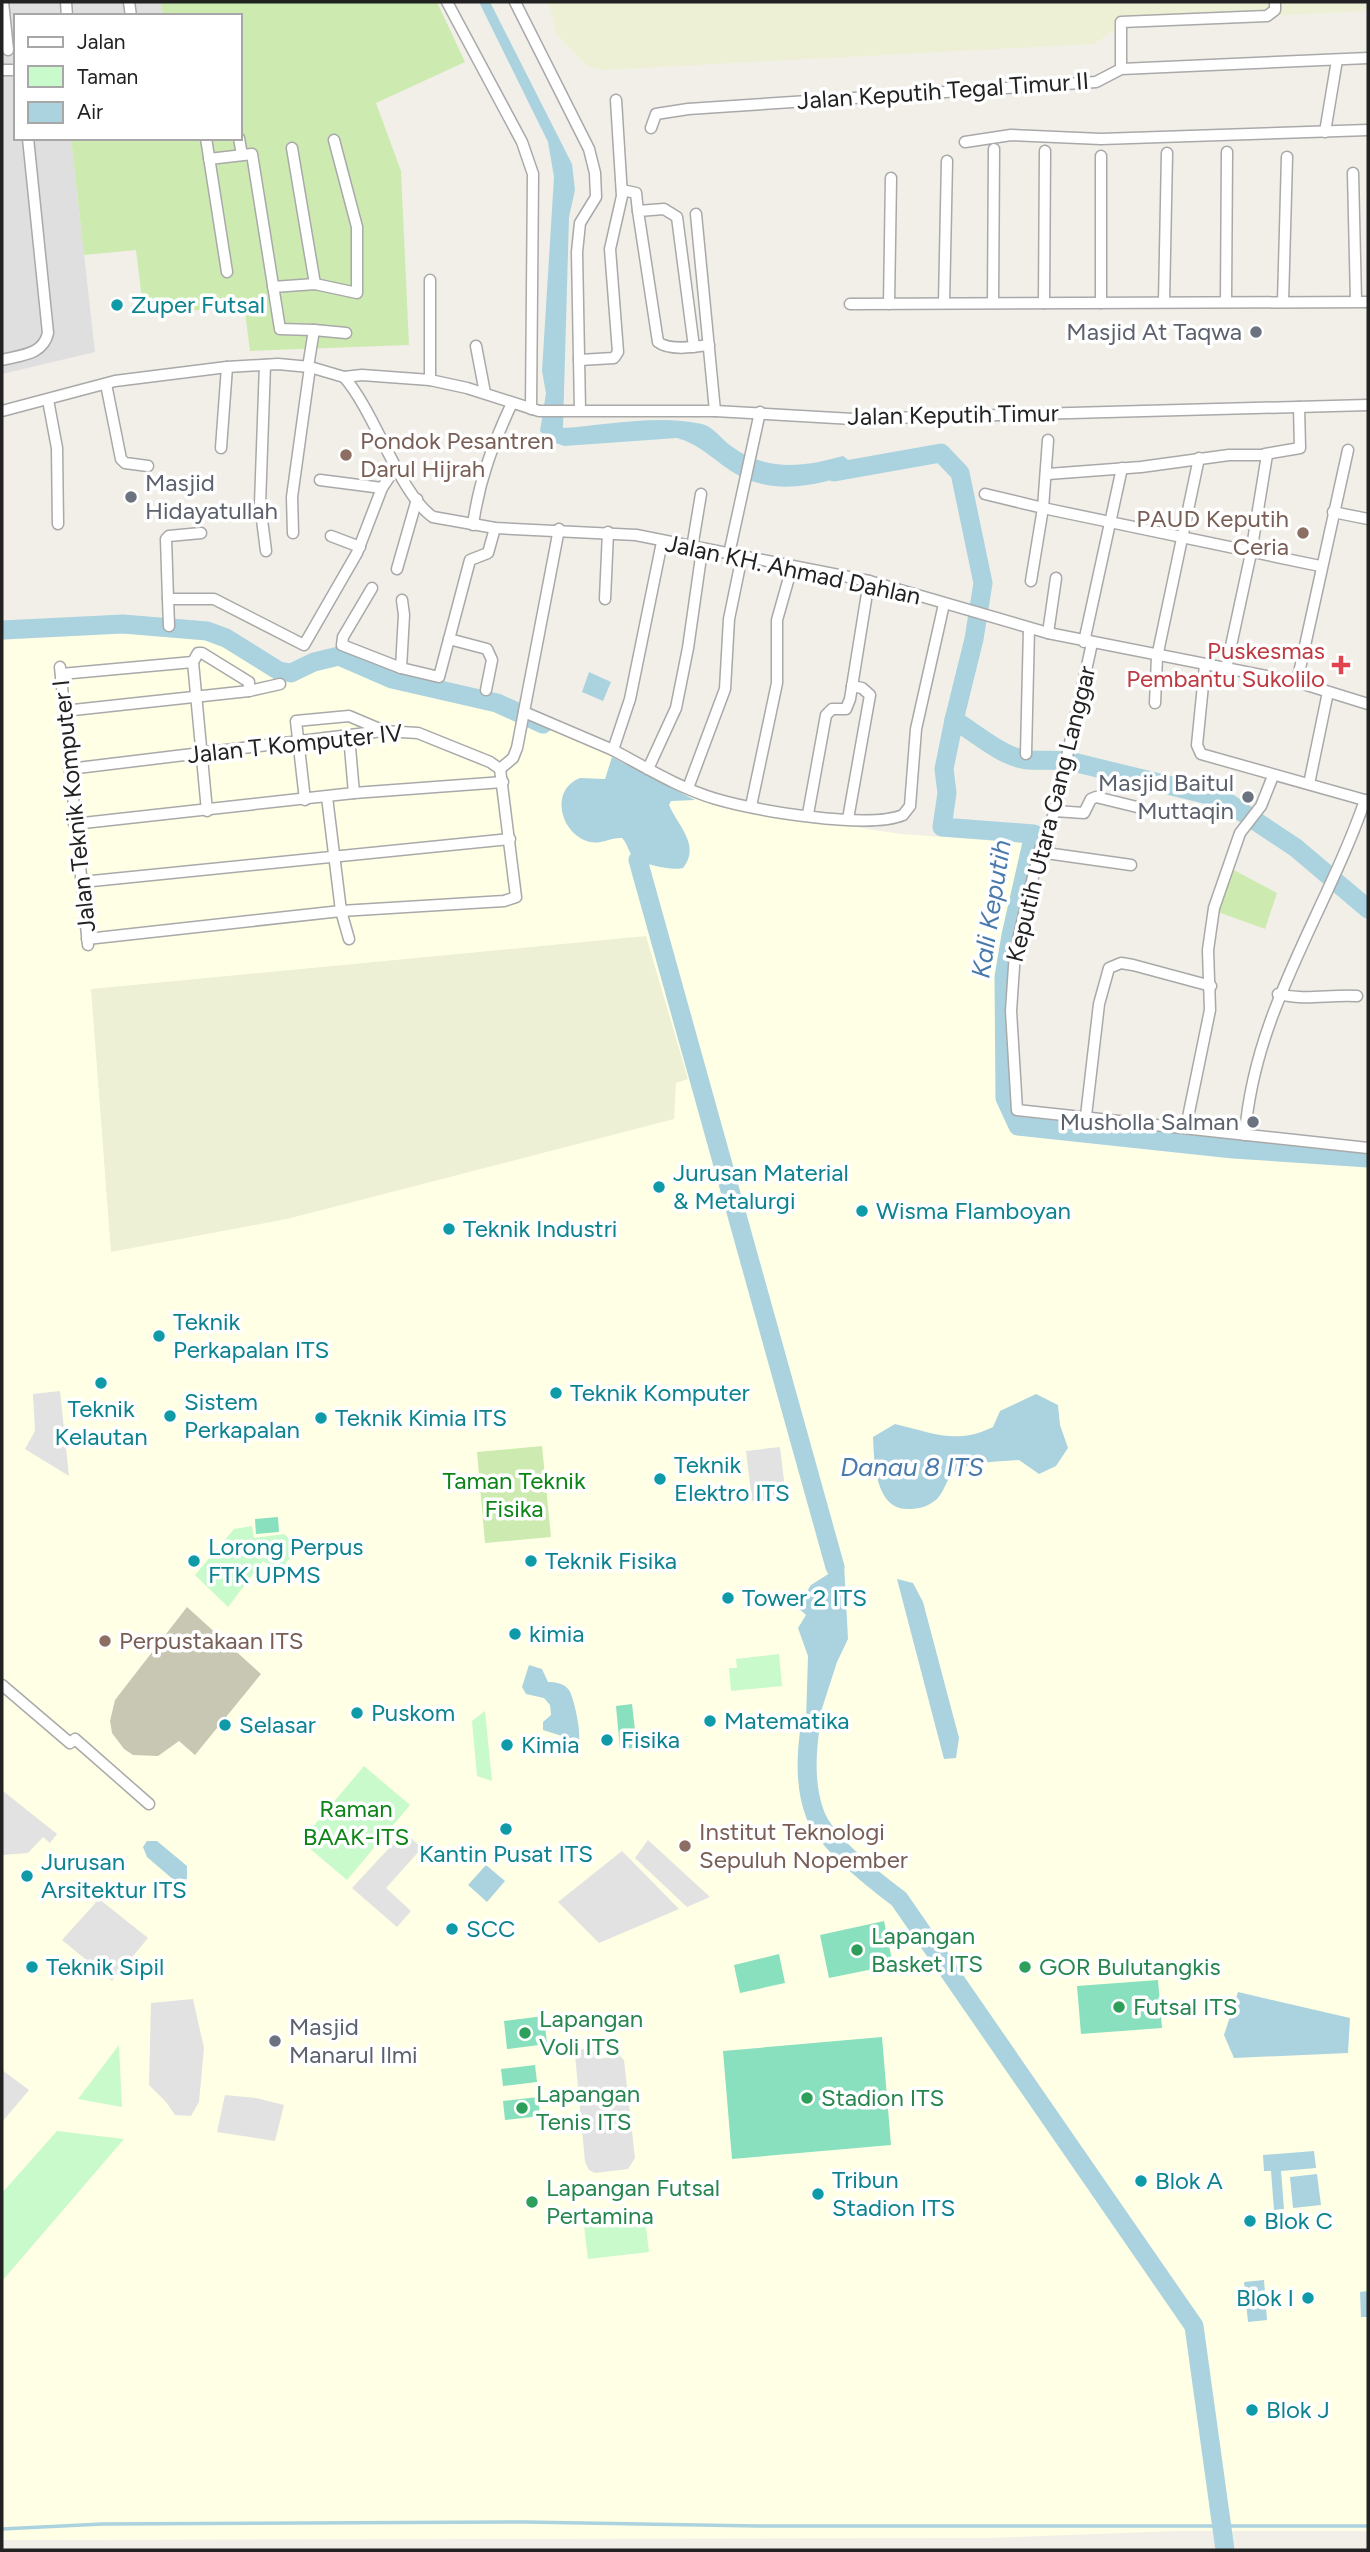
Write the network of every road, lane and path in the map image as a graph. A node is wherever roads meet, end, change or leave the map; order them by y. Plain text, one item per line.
1 (3, 2) edge
2 (447, 2) edge
3 (515, 2) edge
4 (1275, 2) edge
5 (9, 50) edge
6 (1368, 58) edge
7 (1337, 60) junction
8 (1121, 68) junction
9 (616, 100) dead end
10 (651, 128) dead end
11 (1368, 131) edge
12 (1325, 132) junction
13 (28, 140) edge
14 (206, 140) edge
15 (239, 140) edge
16 (334, 140) dead end
17 (965, 142) dead end
18 (292, 148) dead end
19 (994, 149) dead end
20 (1045, 151) dead end
21 (1227, 152) dead end
22 (1167, 153) dead end
23 (242, 155) junction
24 (1101, 156) dead end
25 (1287, 157) dead end
26 (209, 159) junction
27 (947, 161) dead end
28 (1353, 173) dead end
29 (891, 178) dead end
30 (622, 190) junction
31 (638, 211) junction
32 (696, 214) dead end
33 (228, 272) dead end
34 (430, 280) dead end
35 (315, 284) junction
36 (273, 287) junction
37 (1164, 302) junction
38 (1226, 302) junction
39 (1283, 302) junction
40 (1356, 302) junction
41 (1368, 302) edge
42 (944, 303) junction
43 (993, 303) junction
44 (1044, 303) junction
45 (1101, 303) junction
46 (850, 304) dead end
47 (888, 304) junction
48 (314, 330) junction
49 (346, 333) dead end
50 (709, 345) junction
51 (476, 346) dead end
52 (694, 347) junction
53 (2, 360) edge
54 (579, 360) junction
55 (265, 365) junction
56 (227, 367) junction
57 (309, 367) junction
58 (344, 377) junction
59 (430, 380) junction
60 (106, 384) junction
61 (485, 393) junction
62 (48, 400) junction
63 (512, 402) junction
64 (1368, 405) edge
65 (1298, 407) junction
66 (535, 410) junction
67 (580, 410) junction
68 (2, 411) edge
69 (715, 411) junction
70 (760, 412) junction
71 (1048, 440) dead end
72 (221, 448) dead end
73 (1348, 450) dead end
74 (1266, 457) junction
75 (1199, 458) junction
76 (148, 466) dead end
77 (396, 467) junction
78 (1122, 468) junction
79 (1048, 474) junction
80 (320, 480) dead end
81 (382, 488) junction
82 (701, 494) dead end
83 (985, 494) dead end
84 (417, 499) junction
85 (1043, 508) junction
86 (1333, 512) junction
87 (1368, 519) edge
88 (1111, 522) junction
89 (58, 524) dead end
90 (473, 525) junction
91 (495, 527) junction
92 (559, 529) junction
93 (201, 533) dead end
94 (293, 533) dead end
95 (608, 533) junction
96 (331, 536) dead end
97 (1181, 539) junction
98 (662, 542) junction
99 (360, 547) junction
100 (697, 549) junction
101 (1251, 549) junction
102 (266, 551) dead end
103 (729, 554) junction
104 (742, 556) junction
105 (1320, 566) junction
106 (792, 567) junction
107 (397, 569) dead end
108 (1056, 578) dead end
109 (869, 581) junction
110 (1031, 582) dead end
111 (372, 588) dead end
112 (168, 599) junction
113 (605, 599) dead end
114 (401, 600) dead end
115 (944, 604) junction
116 (169, 626) dead end
117 (1028, 628) junction
118 (1048, 634) junction
119 (449, 639) junction
120 (1088, 643) junction
121 (1157, 657) junction
122 (193, 662) junction
123 (1205, 665) junction
124 (401, 668) junction
125 (1226, 669) junction
126 (1297, 682) junction
127 (281, 684) dead end
128 (852, 686) junction
129 (486, 690) dead end
130 (248, 691) junction
131 (1328, 692) junction
132 (194, 696) junction
133 (1368, 701) edge
134 (1155, 703) dead end
135 (64, 711) junction
136 (523, 715) junction
137 (383, 731) junction
138 (349, 736) junction
139 (298, 742) junction
140 (613, 750) junction
141 (200, 754) junction
142 (1026, 754) dead end
143 (69, 769) junction
144 (500, 769) junction
145 (648, 769) junction
146 (1273, 776) junction
147 (503, 782) junction
148 (1309, 784) junction
149 (688, 788) junction
150 (354, 793) junction
151 (327, 797) junction
152 (304, 800) junction
153 (1367, 801) edge
154 (751, 806) junction
155 (1137, 807) dead end
156 (207, 811) junction
157 (1055, 811) junction
158 (808, 814) junction
159 (849, 820) junction
160 (74, 824) junction
161 (510, 839) junction
162 (1039, 852) junction
163 (334, 856) junction
164 (1131, 865) dead end
165 (82, 882) junction
166 (341, 911) junction
167 (349, 939) dead end
168 (1212, 986) junction
169 (1278, 994) junction
170 (1357, 996) dead end
171 (1086, 1116) junction
172 (1186, 1127) junction
173 (1245, 1135) junction
174 (1368, 1148) edge
175 (2, 1685) edge
176 (149, 1804) dead end

1 - 5 street
2 - 66 street
3 - 54 street
4 - 8 street
6 - 7 street, Jalan Keputih Tegal Timur II
7 - 8 street, Jalan Keputih Tegal Timur II
7 - 12 street
8 - 10 street, Jalan Keputih Tegal Timur II
9 - 30 street
11 - 12 street
12 - 17 street
13 - 53 street
14 - 26 street
15 - 23 street
16 - 35 street
18 - 35 street
19 - 43 street
20 - 44 street
21 - 38 street
22 - 37 street
23 - 26 street
23 - 36 street
24 - 45 street
25 - 39 street
26 - 33 street
27 - 42 street
28 - 40 street
29 - 47 street
30 - 31 street
30 - 54 street
31 - 52 street
31 - 52 street
32 - 50 street
34 - 59 street
35 - 36 street
36 - 48 street
37 - 38 street
37 - 45 street
38 - 39 street
39 - 40 street
40 - 41 street
42 - 43 street
42 - 47 street
43 - 44 street
44 - 45 street
46 - 47 street
48 - 49 street
48 - 57 street
50 - 52 street
50 - 69 street
51 - 61 street
54 - 67 street
55 - 56 street
55 - 57 street
55 - 102 street
56 - 60 street
56 - 72 street
57 - 58 street
57 - 94 street
58 - 59 street, Jalan Keputih Timur
58 - 77 street, Jalan KH. Ahmad Dahlan
59 - 61 street, Jalan Keputih Timur
60 - 62 street
60 - 76 street
61 - 63 street, Jalan Keputih Timur
62 - 68 street
62 - 89 street
63 - 66 street, Jalan Keputih Timur
63 - 90 street
64 - 65 street, Jalan Keputih Timur
65 - 70 street, Jalan Keputih Timur
65 - 74 street
66 - 67 street, Jalan Keputih Timur
67 - 69 street, Jalan Keputih Timur
69 - 70 street, Jalan Keputih Timur
70 - 103 street
71 - 79 street
73 - 86 street
74 - 75 street
74 - 101 street
75 - 78 street
75 - 97 street
77 - 81 street
77 - 84 street, Jalan KH. Ahmad Dahlan
78 - 79 street
78 - 88 street, Keputih Utara Gang Langgar
79 - 85 street
80 - 81 street
81 - 99 street
82 - 100 street
83 - 85 street
84 - 90 street, Jalan KH. Ahmad Dahlan
84 - 107 street
85 - 88 street
85 - 110 street
86 - 87 street
86 - 105 street
88 - 97 street
88 - 120 street, Keputih Utara Gang Langgar
90 - 91 street, Jalan KH. Ahmad Dahlan
91 - 92 street, Jalan KH. Ahmad Dahlan
91 - 119 street
92 - 95 street, Jalan KH. Ahmad Dahlan
92 - 136 street
93 - 112 street
95 - 98 street, Jalan KH. Ahmad Dahlan
95 - 113 street
96 - 99 street
97 - 101 street
97 - 121 street
98 - 100 street, Jalan KH. Ahmad Dahlan
98 - 140 street
99 - 112 street
100 - 103 street, Jalan KH. Ahmad Dahlan
100 - 145 street
101 - 105 street
101 - 125 street
103 - 104 street, Jalan KH. Ahmad Dahlan
104 - 106 street, Jalan KH. Ahmad Dahlan
104 - 149 street
105 - 126 street
106 - 109 street, Jalan KH. Ahmad Dahlan
106 - 154 street
108 - 118 street
109 - 115 street, Jalan KH. Ahmad Dahlan
109 - 128 street
111 - 124 street
112 - 116 street
114 - 124 street
115 - 117 street, Jalan KH. Ahmad Dahlan
115 - 159 street
117 - 118 street, Jalan KH. Ahmad Dahlan
117 - 142 street
118 - 120 street, Jalan KH. Ahmad Dahlan
119 - 124 street
119 - 129 street
120 - 121 street, Jalan KH. Ahmad Dahlan
120 - 157 street, Keputih Utara Gang Langgar
121 - 123 street, Jalan KH. Ahmad Dahlan
121 - 134 street
122 - 130 street
122 - 132 street
122 - 135 street, Jalan Teknik Komputer I
123 - 125 street, Jalan KH. Ahmad Dahlan
123 - 146 street
125 - 126 street, Jalan KH. Ahmad Dahlan
126 - 131 street, Jalan KH. Ahmad Dahlan
127 - 130 street
128 - 158 street
128 - 159 street
130 - 132 street
131 - 133 street, Jalan KH. Ahmad Dahlan
131 - 148 street
132 - 135 street
132 - 141 street
135 - 143 street, Jalan Teknik Komputer I
136 - 140 street
136 - 144 street
137 - 138 street, Jalan T Komputer IV
137 - 139 street
137 - 144 street, Jalan T Komputer IV
138 - 139 street, Jalan T Komputer IV
138 - 150 street
139 - 141 street, Jalan T Komputer IV
139 - 152 street
140 - 145 street
141 - 143 street, Jalan T Komputer IV
141 - 156 street
143 - 160 street, Jalan Teknik Komputer I
144 - 147 street
145 - 149 street
146 - 148 street
146 - 168 street
147 - 150 street
147 - 161 street
148 - 153 street
149 - 154 street
150 - 151 street
151 - 152 street
151 - 163 street
152 - 156 street
153 - 169 street
154 - 158 street
155 - 157 street
156 - 160 street
157 - 162 street, Keputih Utara Gang Langgar
158 - 159 street
160 - 165 street, Jalan Teknik Komputer I
161 - 163 street
161 - 166 street
162 - 164 street
162 - 171 street, Keputih Utara Gang Langgar
163 - 165 street
163 - 166 street
165 - 166 street, Jalan Teknik Komputer I
166 - 167 street
168 - 171 street
168 - 172 street
169 - 170 street
169 - 173 street
171 - 172 street
172 - 173 street
173 - 174 street
175 - 176 street

